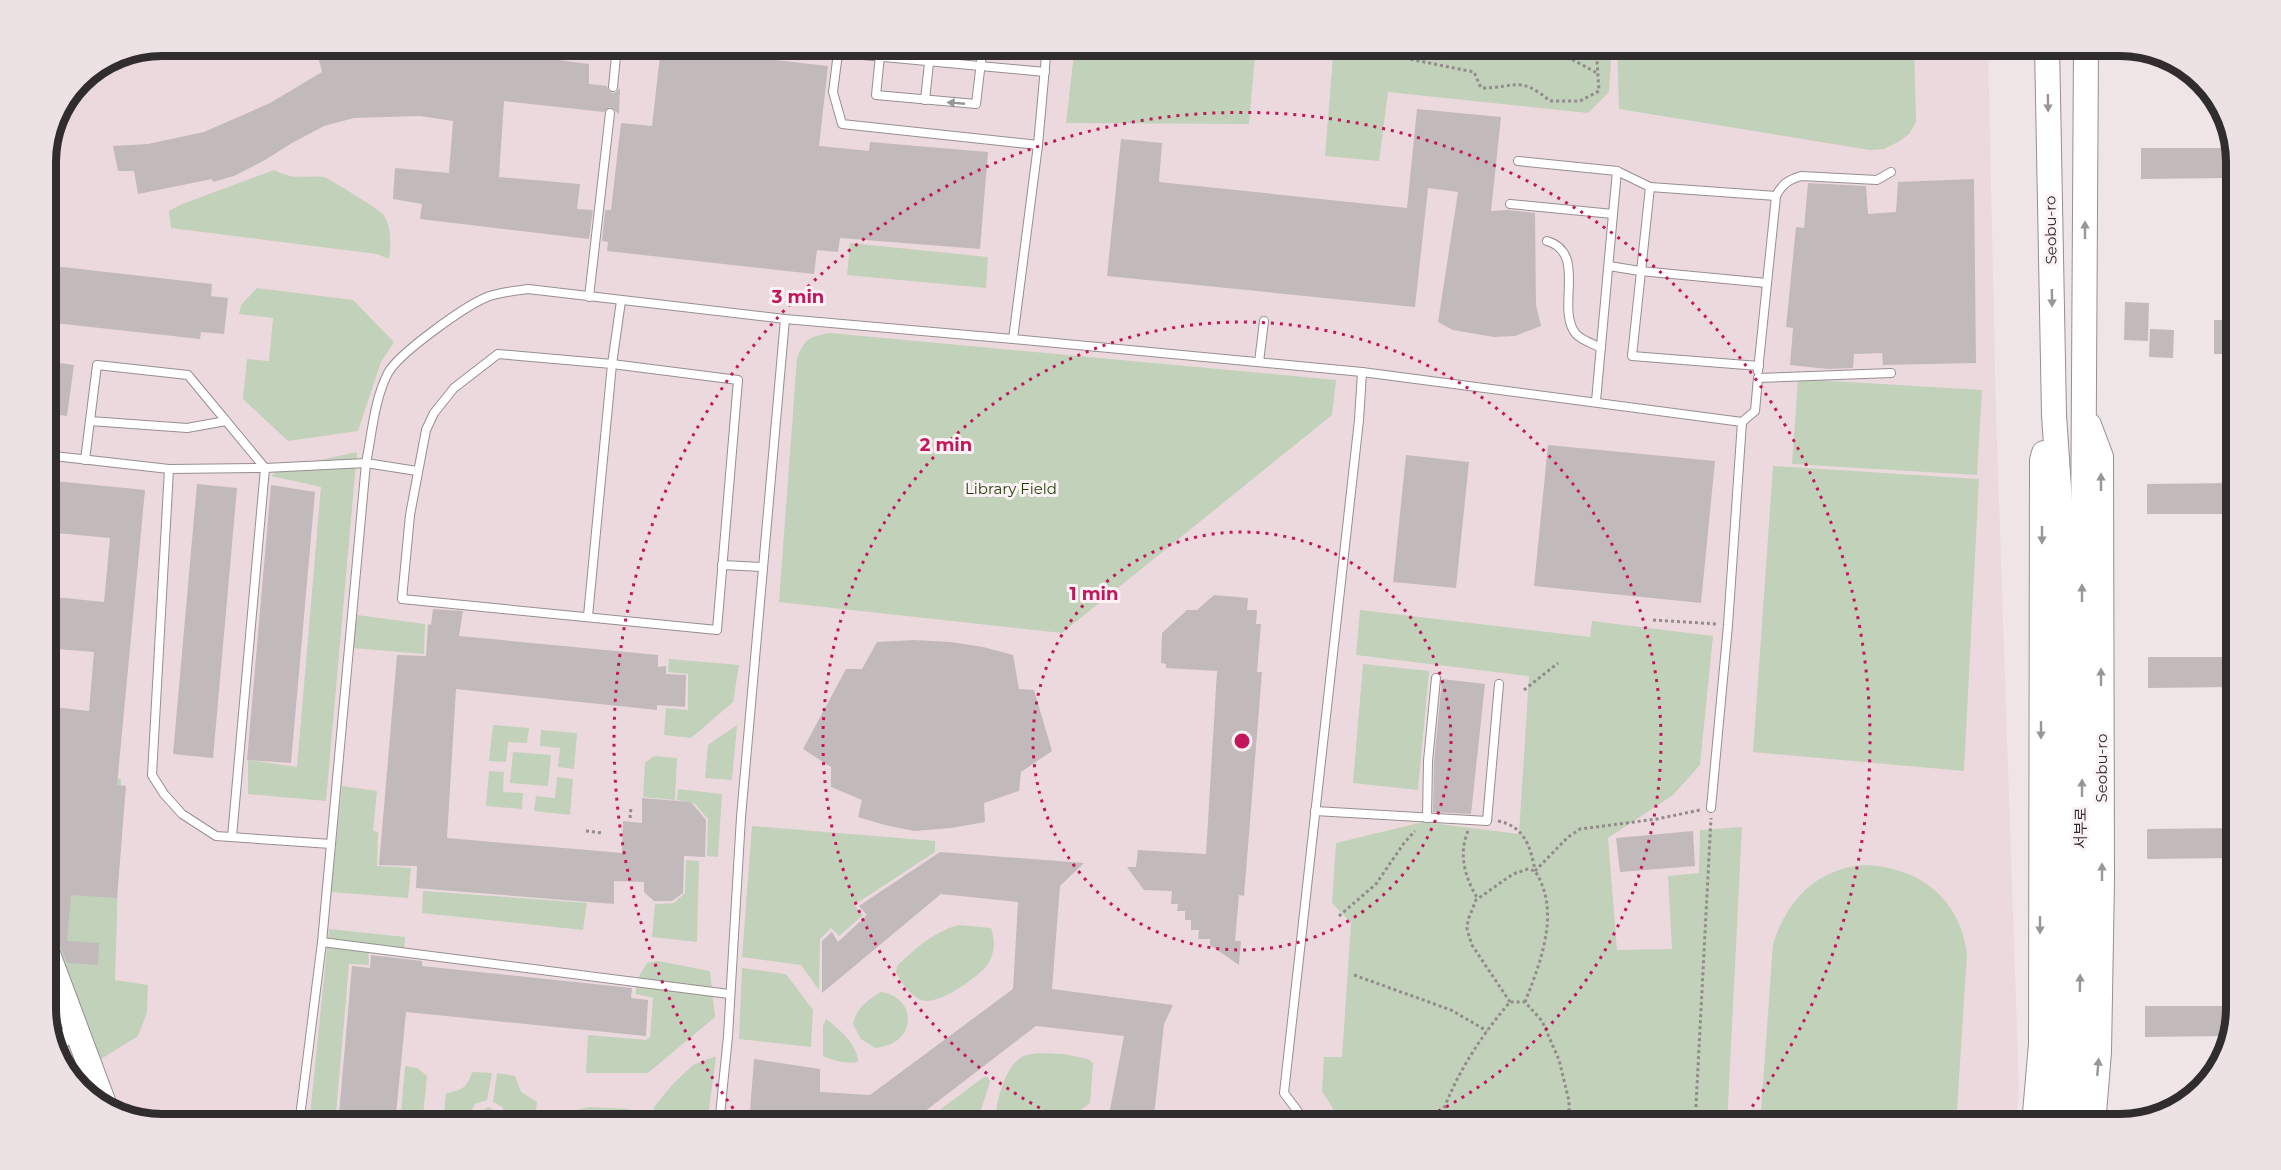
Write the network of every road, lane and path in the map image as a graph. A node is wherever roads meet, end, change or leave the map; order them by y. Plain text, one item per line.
1 (616, 56) edge
2 (838, 56) edge
3 (880, 56) joint
4 (930, 56) edge
5 (982, 56) edge
6 (1046, 56) edge
7 (1392, 56) edge
8 (1566, 56) edge
9 (1596, 56) edge
10 (2047, 56) edge
11 (2086, 56) edge
12 (929, 61) junction
13 (981, 66) junction
14 (1044, 72) junction
15 (1597, 73) junction
16 (613, 87) dead end
17 (925, 100) junction
18 (610, 113) dead end
19 (1038, 145) junction
20 (1518, 161) dead end
21 (1617, 171) junction
22 (1891, 172) dead end
23 (1650, 187) junction
24 (1776, 196) junction
25 (1510, 204) dead end
26 (1613, 214) junction
27 (1547, 242) dead end
28 (1609, 266) junction
29 (1640, 272) junction
30 (1767, 283) junction
31 (590, 297) junction
32 (621, 301) junction
33 (785, 320) junction
34 (1264, 321) dead end
35 (1013, 339) junction
36 (1601, 348) junction
37 (1259, 362) junction
38 (612, 364) junction
39 (1759, 366) junction
40 (1362, 372) junction
41 (1891, 374) dead end
42 (1758, 378) junction
43 (1596, 401) junction
44 (2084, 415) junction
45 (2054, 416) junction
46 (90, 421) junction
47 (226, 421) junction
48 (1742, 422) junction
49 (56, 456) edge
50 (85, 460) junction
51 (366, 463) junction
52 (265, 468) junction
53 (170, 469) junction
54 (417, 471) junction
55 (2072, 532) junction
56 (722, 565) junction
57 (762, 567) junction
58 (588, 616) junction
59 (1653, 620) dead end
60 (1728, 625) junction
61 (1558, 663) dead end
62 (1436, 678) dead end
63 (1499, 684) dead end
64 (1524, 690) dead end
65 (631, 808) dead end
66 (1711, 808) junction
67 (1316, 811) junction
68 (630, 818) dead end
69 (1427, 818) junction
70 (1487, 821) junction
71 (586, 831) dead end
72 (603, 832) dead end
73 (232, 837) junction
74 (331, 844) junction
75 (1535, 871) junction
76 (1478, 899) junction
77 (1339, 916) dead end
78 (322, 942) junction
79 (1354, 975) dead end
80 (56, 983) edge
81 (729, 994) junction
82 (1510, 1002) junction
83 (1525, 1002) junction
84 (76, 1028) junction
85 (1487, 1031) junction
86 (61, 1041) edge
87 (101, 1095) edge
88 (300, 1114) edge
89 (720, 1114) edge
90 (1300, 1114) edge
91 (1442, 1114) edge
92 (1569, 1114) edge
93 (1696, 1114) edge
94 (2035, 1114) edge
95 (2055, 1114) edge
96 (2074, 1114) edge
97 (2094, 1114) edge

1 - 16 lane
2 - 19 lane
3 - 12 lane
3 - 17 lane
4 - 12 lane
5 - 13 lane
6 - 14 lane
7 - 15 path
8 - 15 path
9 - 15 path
10 -> 45 main road, Seobu-ro
44 -> 11 main road, Seobu-ro
12 - 13 lane
12 - 17 lane
13 - 14 lane
13 -> 17 lane
14 - 19 lane
18 - 31 lane
19 - 35 lane
20 - 21 lane
21 - 23 lane
21 - 26 lane
22 - 24 lane
23 - 24 lane
23 - 29 lane
24 - 30 lane
25 - 26 lane
26 - 28 lane
27 - 36 lane
28 - 29 lane
28 - 36 lane
29 - 30 lane
29 - 39 lane
30 - 39 lane
31 - 32 lane
31 - 51 lane
32 - 33 lane
32 - 38 lane
33 - 35 lane
33 - 57 lane
34 - 37 lane
35 - 37 lane
36 - 43 lane
37 - 40 lane
38 - 54 lane
38 - 56 lane
38 - 58 lane
39 - 42 lane
40 - 43 lane
40 - 67 lane
41 - 42 lane
42 - 48 lane
43 - 48 lane
44 - 55 main road, Seobu-ro
97 -> 44 main road, Seobu-ro
45 - 55 main road, Seobu-ro
45 -> 94 main road, Seobu-ro
46 - 47 lane
46 - 47 lane
46 - 50 lane
47 - 52 lane
48 - 60 lane
49 - 50 lane
50 - 53 lane
51 - 52 lane
51 - 54 lane
51 - 74 lane
52 - 53 lane
52 - 73 lane
53 - 73 lane
54 - 58 lane
55 - 95 main road, 서부로
96 -> 55 main road, 서부로
56 - 57 lane
56 - 58 lane
57 - 81 lane
59 - 60 path
60 - 66 lane
61 - 64 path
62 - 69 lane
63 - 70 lane
65 - 68 path
66 - 75 path
66 - 93 path
67 - 69 lane
67 - 90 lane
69 - 70 lane
69 - 77 path
70 - 75 path
70 - 76 path
71 - 72 path
73 - 74 lane
74 - 78 lane
75 - 76 path
75 - 83 path
76 - 82 path
78 - 81 lane
78 - 88 lane
79 - 85 path
80 - 84 main road
81 - 89 lane
82 - 83 path
82 - 85 path
83 - 92 path
84 - 86 street
84 - 87 main road
85 - 91 path

